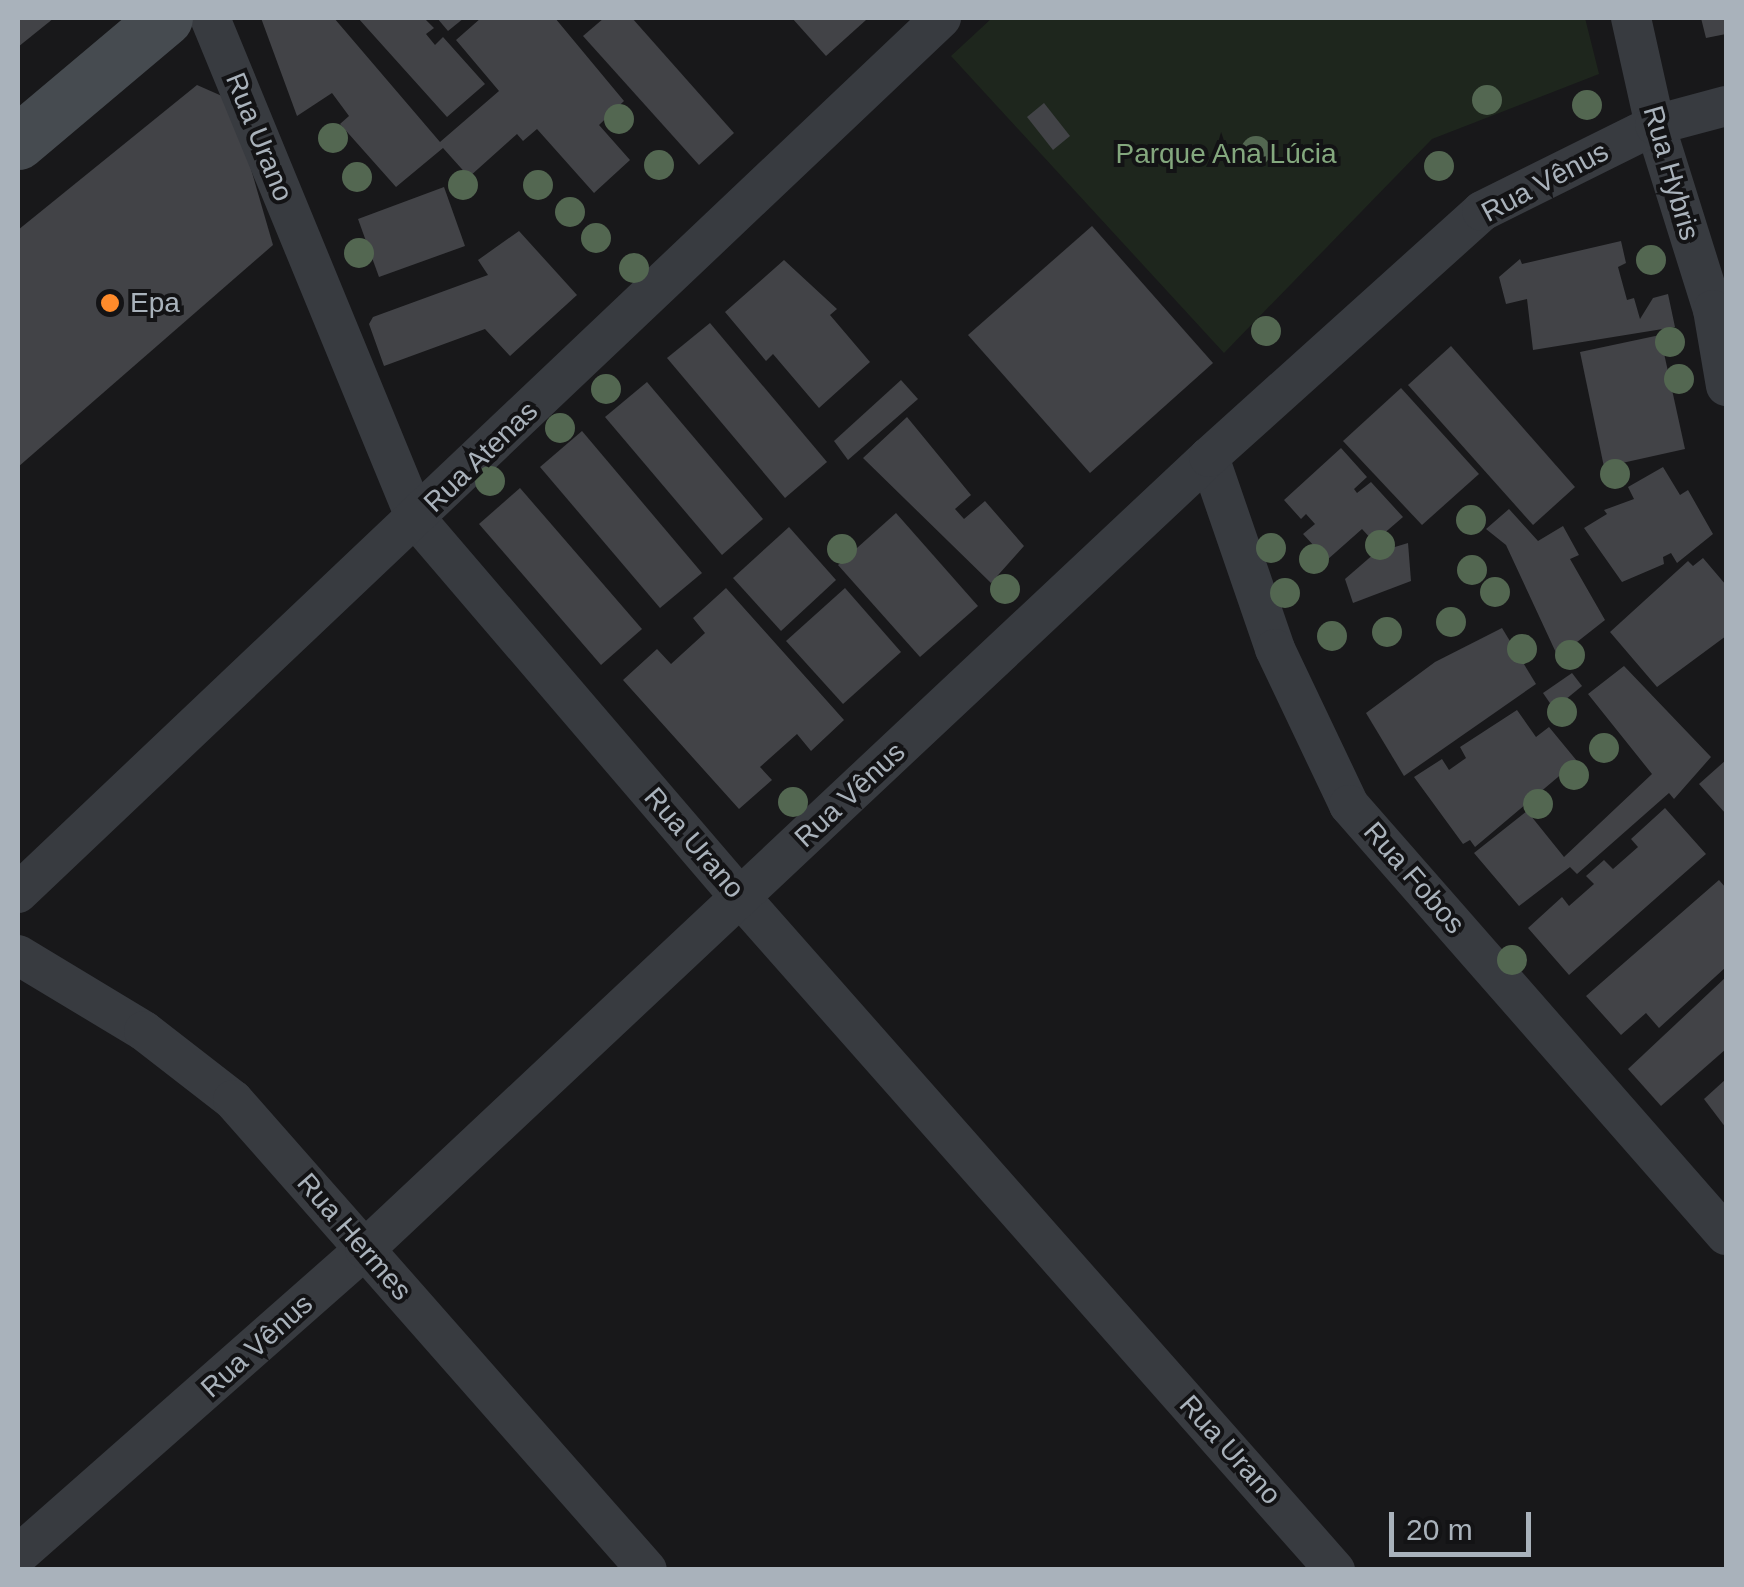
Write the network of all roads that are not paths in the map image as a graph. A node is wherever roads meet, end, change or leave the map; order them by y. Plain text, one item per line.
1 (165, 18) edge
2 (210, 18) edge
3 (941, 18) edge
4 (1631, 18) edge
5 (1726, 106) edge
6 (1655, 125) junction
7 (18, 142) edge
8 (1726, 386) edge
9 (1208, 456) junction
10 (416, 519) junction
11 (18, 893) edge
12 (741, 898) junction
13 (18, 955) edge
14 (1726, 1235) edge
15 (365, 1248) junction
16 (18, 1555) edge
17 (647, 1570) edge
18 (1336, 1570) edge

1 - 7 street
2 - 10 street, Rua Urano
3 - 10 street, Rua Atenas
4 - 6 street, Rua Hybris
5 - 6 street, Rua Vênus
6 - 8 street, Rua Hybris
6 - 9 street, Rua Vênus
9 - 12 street, Rua Vênus
9 - 14 street, Rua Fobos
10 - 11 street, Rua Atenas
10 - 12 street, Rua Urano
12 - 15 street, Rua Vênus
12 - 18 street, Rua Urano
13 - 15 street, Rua Hermes
15 - 16 street, Rua Vênus
15 - 17 street, Rua Hermes

